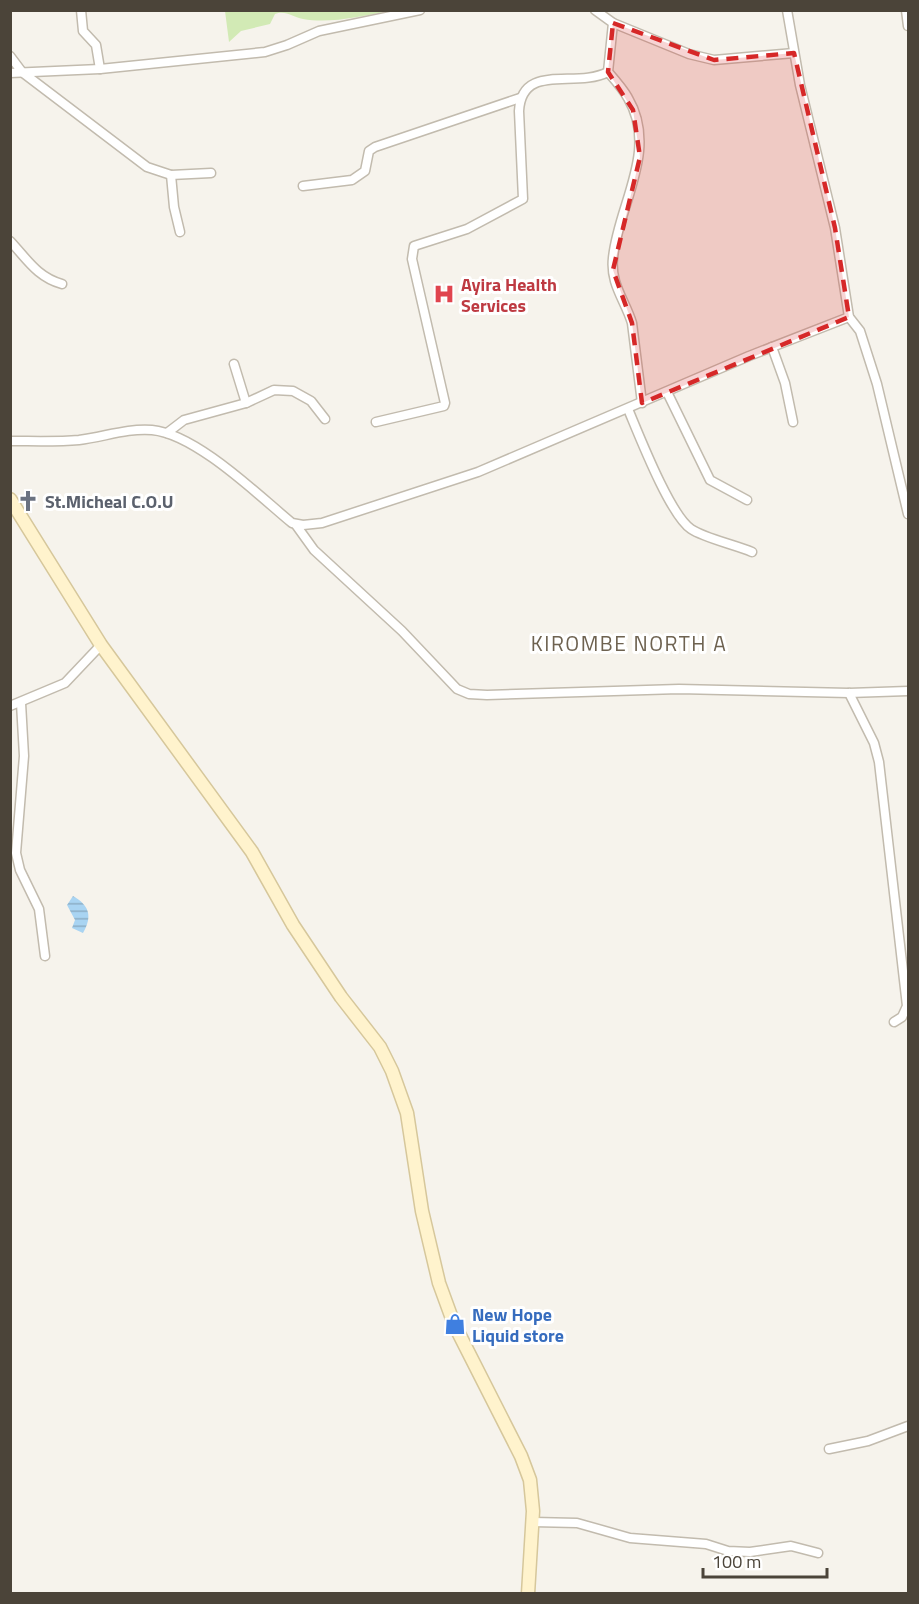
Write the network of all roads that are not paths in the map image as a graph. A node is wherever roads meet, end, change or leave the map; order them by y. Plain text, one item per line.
1 (81, 10) edge
2 (420, 10) edge
3 (595, 10) edge
4 (787, 10) edge
5 (906, 10) edge
6 (613, 23) junction
7 (909, 26) edge
8 (794, 53) junction
9 (10, 56) edge
10 (100, 69) junction
11 (22, 72) junction
12 (608, 72) junction
13 (10, 73) edge
14 (520, 98) junction
15 (211, 173) dead end
16 (171, 175) junction
17 (303, 186) dead end
18 (180, 232) dead end
19 (10, 241) edge
20 (62, 284) dead end
21 (849, 317) junction
22 (772, 347) junction
23 (234, 364) dead end
24 (667, 392) junction
25 (246, 403) junction
26 (642, 403) junction
27 (628, 409) junction
28 (325, 419) dead end
29 (376, 422) dead end
30 (792, 422) dead end
31 (166, 433) junction
32 (10, 441) edge
33 (747, 500) dead end
34 (12, 504) edge
35 (909, 514) edge
36 (296, 525) junction
37 (752, 552) dead end
38 (101, 645) junction
39 (909, 691) edge
40 (849, 693) junction
41 (21, 703) junction
42 (10, 706) edge
43 (15, 870) edge
44 (45, 956) dead end
45 (894, 1022) dead end
46 (909, 1426) edge
47 (829, 1449) dead end
48 (533, 1522) junction
49 (818, 1553) dead end
50 (528, 1593) edge

1 - 10 street
2 - 10 street
3 - 6 street
4 - 8 street
5 - 7 street
6 - 8 street
6 - 12 street
8 - 21 street
9 - 11 street
10 - 11 street
11 - 13 street
11 - 16 street
12 - 14 street
12 - 26 street
14 - 17 street
14 - 29 street
15 - 16 street
16 - 18 street
19 - 20 street
21 - 22 street
21 - 35 street
22 - 24 street
22 - 30 street
23 - 25 street
24 - 26 street
24 - 33 street
25 - 28 street
25 - 31 street
26 - 27 street
27 - 36 street
27 - 37 street
31 - 32 street
31 - 36 street
34 - 38 street
36 - 40 street
38 - 41 street
38 - 48 street
39 - 40 street
40 - 45 street
41 - 42 street
41 - 43 street
43 - 44 street
46 - 47 street
48 - 49 street
48 - 50 street

